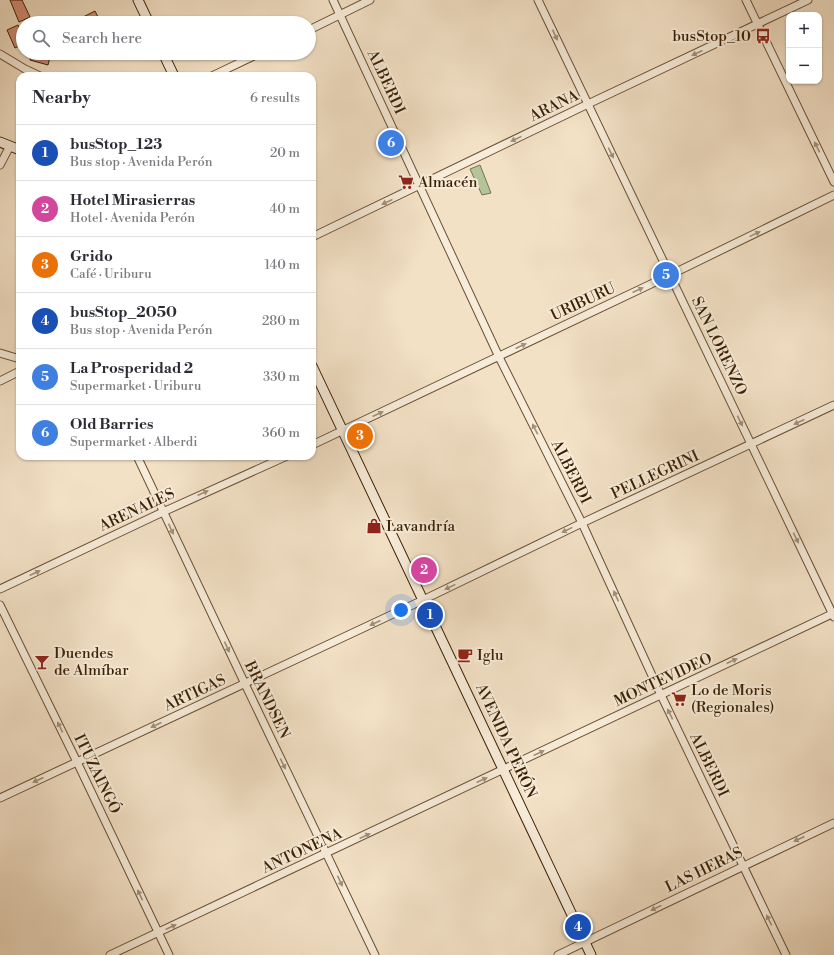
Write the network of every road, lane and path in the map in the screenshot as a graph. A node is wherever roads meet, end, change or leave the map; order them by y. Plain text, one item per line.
1 (138, 0) edge
2 (333, 0) edge
3 (370, 0) edge
4 (538, 0) edge
5 (746, 0) edge
6 (808, 0) edge
7 (340, 15) junction
8 (146, 16) edge
9 (758, 25) junction
10 (316, 27) edge
11 (0, 54) edge
12 (166, 60) edge
13 (245, 60) edge
14 (32, 72) edge
15 (172, 72) edge
16 (220, 72) edge
17 (588, 104) junction
18 (0, 142) edge
19 (10, 146) junction
20 (16, 148) edge
21 (0, 165) edge
22 (834, 182) edge
23 (420, 186) junction
24 (834, 195) edge
25 (316, 235) edge
26 (670, 275) junction
27 (0, 353) edge
28 (499, 356) junction
29 (16, 358) edge
30 (16, 373) edge
31 (316, 374) edge
32 (0, 381) edge
33 (834, 405) edge
34 (343, 431) junction
35 (316, 442) edge
36 (751, 444) junction
37 (139, 460) edge
38 (278, 460) edge
39 (163, 512) junction
40 (582, 523) junction
41 (0, 590) edge
42 (423, 600) junction
43 (0, 605) edge
44 (833, 615) edge
45 (245, 684) junction
46 (661, 695) junction
47 (77, 762) junction
48 (504, 770) junction
49 (0, 798) edge
50 (834, 823) edge
51 (327, 854) junction
52 (743, 866) junction
53 (158, 933) junction
54 (585, 942) junction
55 (110, 955) edge
56 (169, 955) edge
57 (375, 955) edge
58 (558, 955) edge
59 (591, 955) edge
60 (786, 955) edge

1 - 8 main road
2 - 7 street, ALBERDI
3 - 7 street
4 -> 17 street, SAN LORENZO
5 - 9 street
6 - 9 street, ARANA
7 - 10 street
7 - 23 street, ALBERDI
9 -> 17 street, ARANA
22 -> 9 street
11 - 14 street
12 - 15 main road
13 - 16 street
17 -> 23 street, ARANA
17 -> 26 street, SAN LORENZO
18 - 19 main road
19 - 20 main road
19 - 21 street
23 -> 25 street, ARANA
23 - 28 street, ALBERDI
26 -> 24 street, URIBURU
28 -> 26 street, URIBURU
26 -> 36 street, SAN LORENZO
27 - 29 street
34 -> 28 street, URIBURU
40 -> 28 street, ALBERDI
30 - 32 street
31 - 34 main road, AVENIDA PERÓN
33 -> 36 street, PELLEGRINI
34 - 35 street
34 - 42 main road, AVENIDA PERÓN
36 - 40 street, PELLEGRINI
36 -> 44 street, SAN LORENZO
37 - 39 street, BRANDSEN
39 -> 38 street, ARENALES
41 -> 39 street, ARENALES
39 -> 45 street, BRANDSEN
40 -> 42 street, PELLEGRINI
46 -> 40 street, ALBERDI
42 -> 45 street, ARTIGAS
42 - 48 main road, AVENIDA PERÓN
47 -> 43 street, ITUZAINGÓ
46 -> 44 street, MONTEVIDEO
45 -> 47 street, ARTIGAS
45 -> 51 street, BRANDSEN
48 -> 46 street, MONTEVIDEO
52 -> 46 street, ALBERDI
47 -> 49 street, ARTIGAS
53 -> 47 street, ITUZAINGÓ
51 -> 48 street, ANTONENA
48 - 54 main road, AVENIDA PERÓN
50 -> 52 street, LAS HERAS
53 -> 51 street, ANTONENA
51 -> 57 street, BRANDSEN
52 -> 54 street, LAS HERAS
60 -> 52 street, ALBERDI
53 - 55 street, ANTONENA
53 - 56 street, ITUZAINGÓ
54 - 58 street, LAS HERAS
54 - 59 main road, AVENIDA PERÓN

